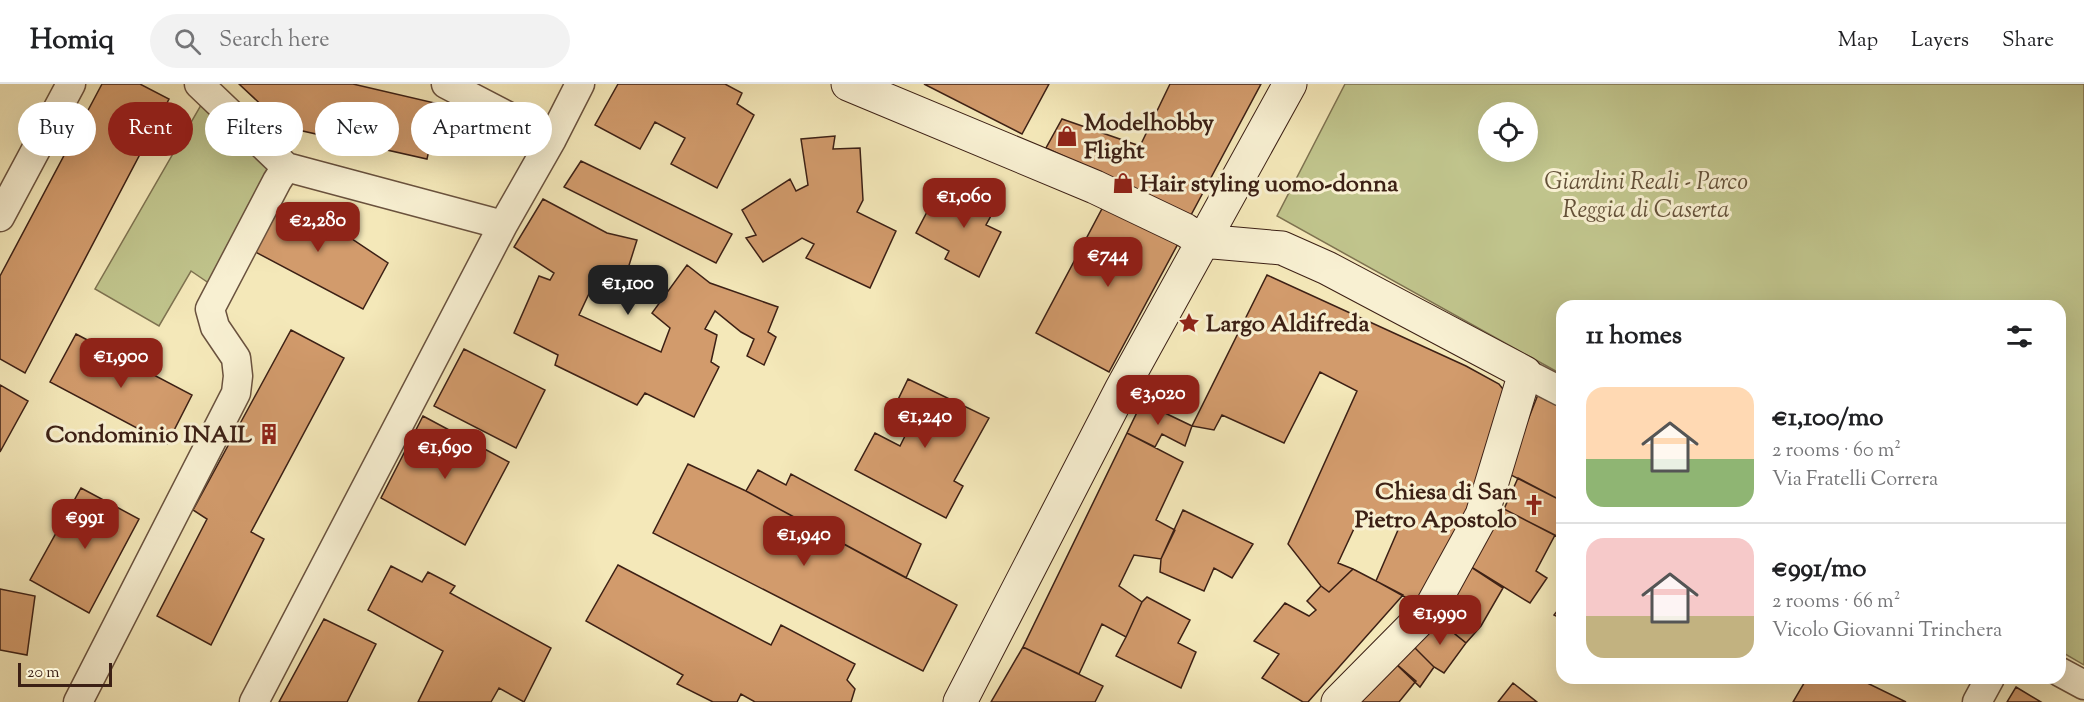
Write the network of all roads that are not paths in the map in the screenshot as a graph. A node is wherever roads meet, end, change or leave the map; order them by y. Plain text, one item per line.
1 (71, 84) edge
2 (199, 84) edge
3 (446, 84) edge
4 (580, 84) edge
5 (848, 84) edge
6 (1290, 84) edge
7 (481, 102) edge
8 (552, 139) edge
9 (542, 156) edge
10 (286, 167) junction
11 (0, 217) edge
12 (503, 225) junction
13 (1202, 241) junction
14 (1525, 373) junction
15 (1556, 389) edge
16 (2066, 675) edge
17 (1987, 684) edge
18 (2084, 685) edge
19 (78, 702) edge
20 (254, 702) edge
21 (960, 702) edge
22 (1338, 702) edge
23 (1977, 702) edge

1 - 11 street
2 - 10 street
3 - 7 street
4 - 8 street
5 - 13 street
6 - 13 street
9 - 12 street
10 - 12 street
10 - 19 street
12 - 20 street
13 - 14 street
13 - 21 street
14 - 15 street
14 - 22 street
16 - 18 street
17 - 23 street

